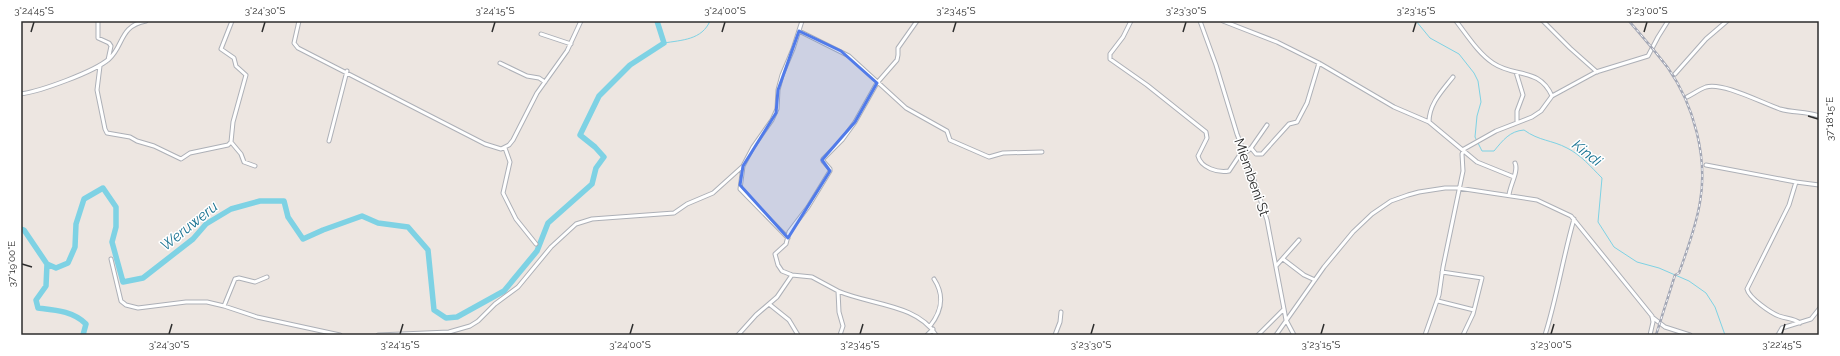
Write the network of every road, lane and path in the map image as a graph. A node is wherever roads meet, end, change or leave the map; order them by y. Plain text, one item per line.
1 (98, 21) edge
2 (146, 21) edge
3 (232, 21) edge
4 (299, 21) edge
5 (581, 21) edge
6 (802, 21) edge
7 (917, 21) edge
8 (1131, 21) edge
9 (1200, 21) edge
10 (1223, 21) edge
11 (1456, 21) edge
12 (1543, 21) edge
13 (1668, 21) edge
14 (1727, 21) edge
15 (799, 31) junction
16 (541, 34) dead end
17 (571, 44) junction
18 (108, 60) junction
19 (500, 63) dead end
20 (1319, 63) junction
21 (100, 66) junction
22 (347, 71) junction
23 (1516, 72) junction
24 (1597, 72) junction
25 (1675, 74) dead end
26 (1453, 77) dead end
27 (545, 82) junction
28 (877, 83) junction
29 (21, 94) edge
30 (1552, 96) junction
31 (1687, 97) dead end
32 (1819, 116) edge
33 (1429, 122) junction
34 (1517, 122) junction
35 (1267, 125) dead end
36 (329, 141) dead end
37 (231, 142) junction
38 (505, 148) junction
39 (1251, 148) junction
40 (1244, 151) junction
41 (1463, 151) junction
42 (1042, 152) dead end
43 (1516, 163) dead end
44 (1706, 165) dead end
45 (255, 166) dead end
46 (743, 166) junction
47 (1514, 177) junction
48 (1796, 182) junction
49 (1819, 185) edge
50 (1458, 188) junction
51 (1509, 195) junction
52 (1574, 219) junction
53 (788, 238) junction
54 (1299, 240) dead end
55 (536, 244) dead end
56 (111, 259) dead end
57 (1283, 259) junction
58 (1276, 266) junction
59 (1442, 272) junction
60 (792, 275) junction
61 (267, 277) dead end
62 (934, 279) dead end
63 (1315, 280) junction
64 (838, 291) junction
65 (1438, 301) junction
66 (769, 304) junction
67 (224, 306) junction
68 (1284, 309) junction
69 (1819, 309) edge
70 (1474, 310) junction
71 (1061, 312) dead end
72 (1652, 316) junction
73 (1286, 320) junction
74 (1800, 323) junction
75 (931, 328) junction
76 (340, 335) edge
77 (378, 335) edge
78 (738, 335) edge
79 (798, 335) edge
80 (840, 335) edge
81 (927, 335) edge
82 (936, 335) edge
83 (1055, 335) edge
84 (1258, 335) edge
85 (1276, 335) edge
86 (1294, 335) edge
87 (1425, 335) edge
88 (1463, 335) edge
89 (1545, 335) edge
90 (1650, 335) edge
91 (1690, 335) edge
92 (1778, 335) edge

1 - 18 street
2 - 18 street
3 - 37 street
4 - 22 street
5 - 17 street
6 - 15 street
7 - 28 street
8 - 40 street
9 - 40 street, Miembeni St
10 - 20 street
11 - 23 street
12 - 24 street
13 - 24 street
14 - 25 street
15 - 28 street
15 - 46 street
16 - 17 street
17 - 27 street
18 - 21 street
19 - 27 street
20 - 33 street
20 - 39 street
21 - 29 street
21 - 37 street
22 - 36 street
22 - 38 street
23 - 30 street
23 - 34 street
24 - 30 street
26 - 33 street
27 - 38 street
28 - 42 street
28 - 53 street
30 - 34 street
31 - 32 street
33 - 41 street
34 - 41 street
35 - 39 street
37 - 45 street
38 - 55 street
39 - 40 street
40 - 58 street, Miembeni St
41 - 47 street
41 - 50 street
43 - 47 street
44 - 48 street
46 - 53 street
46 - 77 street
47 - 51 street
48 - 49 street
48 - 74 street
50 - 51 street
50 - 59 street
50 - 63 street
51 - 52 street
52 - 72 street
52 - 89 street
53 - 60 street
54 - 57 street
56 - 67 street
57 - 58 street
57 - 63 street
58 - 68 street, Miembeni St
59 - 65 street
59 - 70 street
60 - 64 street
60 - 66 street
61 - 67 street
62 - 75 street
63 - 73 street
64 - 75 street
64 - 80 street
65 - 70 street
65 - 87 street
66 - 78 street
66 - 79 street
67 - 76 street
68 - 73 street, Miembeni St
68 - 84 street
69 - 74 street
70 - 88 street
71 - 83 street
72 - 90 street
72 - 91 street
73 - 85 street
73 - 86 street, Miembeni St
74 - 92 street
75 - 81 street
75 - 82 street

